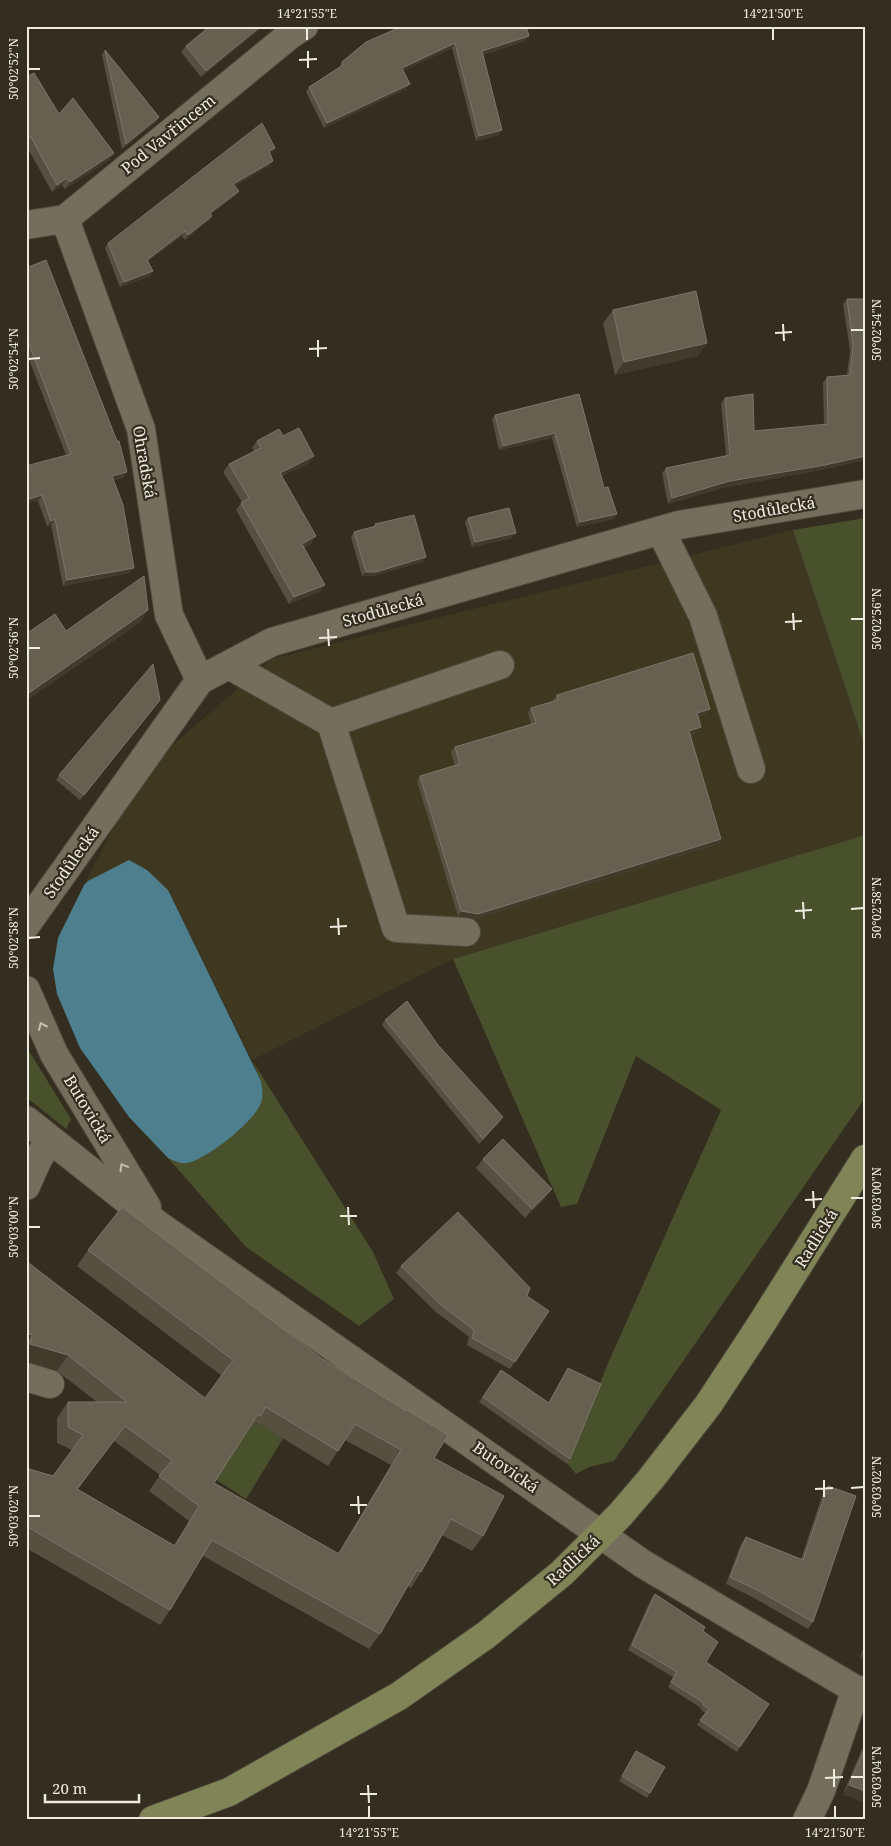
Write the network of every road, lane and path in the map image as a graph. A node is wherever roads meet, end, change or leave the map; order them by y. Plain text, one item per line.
1 (304, 26) edge
2 (65, 219) junction
3 (26, 225) edge
4 (865, 494) edge
5 (660, 531) junction
6 (229, 665) junction
7 (500, 665) dead end
8 (200, 680) junction
9 (331, 723) junction
10 (751, 769) dead end
11 (26, 925) edge
12 (466, 932) dead end
13 (26, 990) edge
14 (26, 1120) edge
15 (50, 1139) junction
16 (865, 1159) edge
17 (26, 1186) edge
18 (157, 1224) junction
19 (601, 1534) junction
20 (860, 1692) edge
21 (808, 1819) edge
22 (153, 1820) edge

1 - 2 street, Pod Vavřincem
2 - 3 street
2 - 8 street, Ohradská
4 - 5 street, Stodůlecká
5 - 6 street, Stodůlecká
5 - 10 street
6 - 8 street, Stodůlecká
6 - 9 street
7 - 9 street
8 - 11 street, Stodůlecká
9 - 12 street
18 -> 13 street, Butovická
14 - 15 street, Butovická
15 - 17 street
15 - 18 street, Butovická
16 - 19 main road, Radlická
18 - 19 street, Butovická
19 - 20 street, Butovická
19 - 22 main road, Radlická
20 - 21 street

